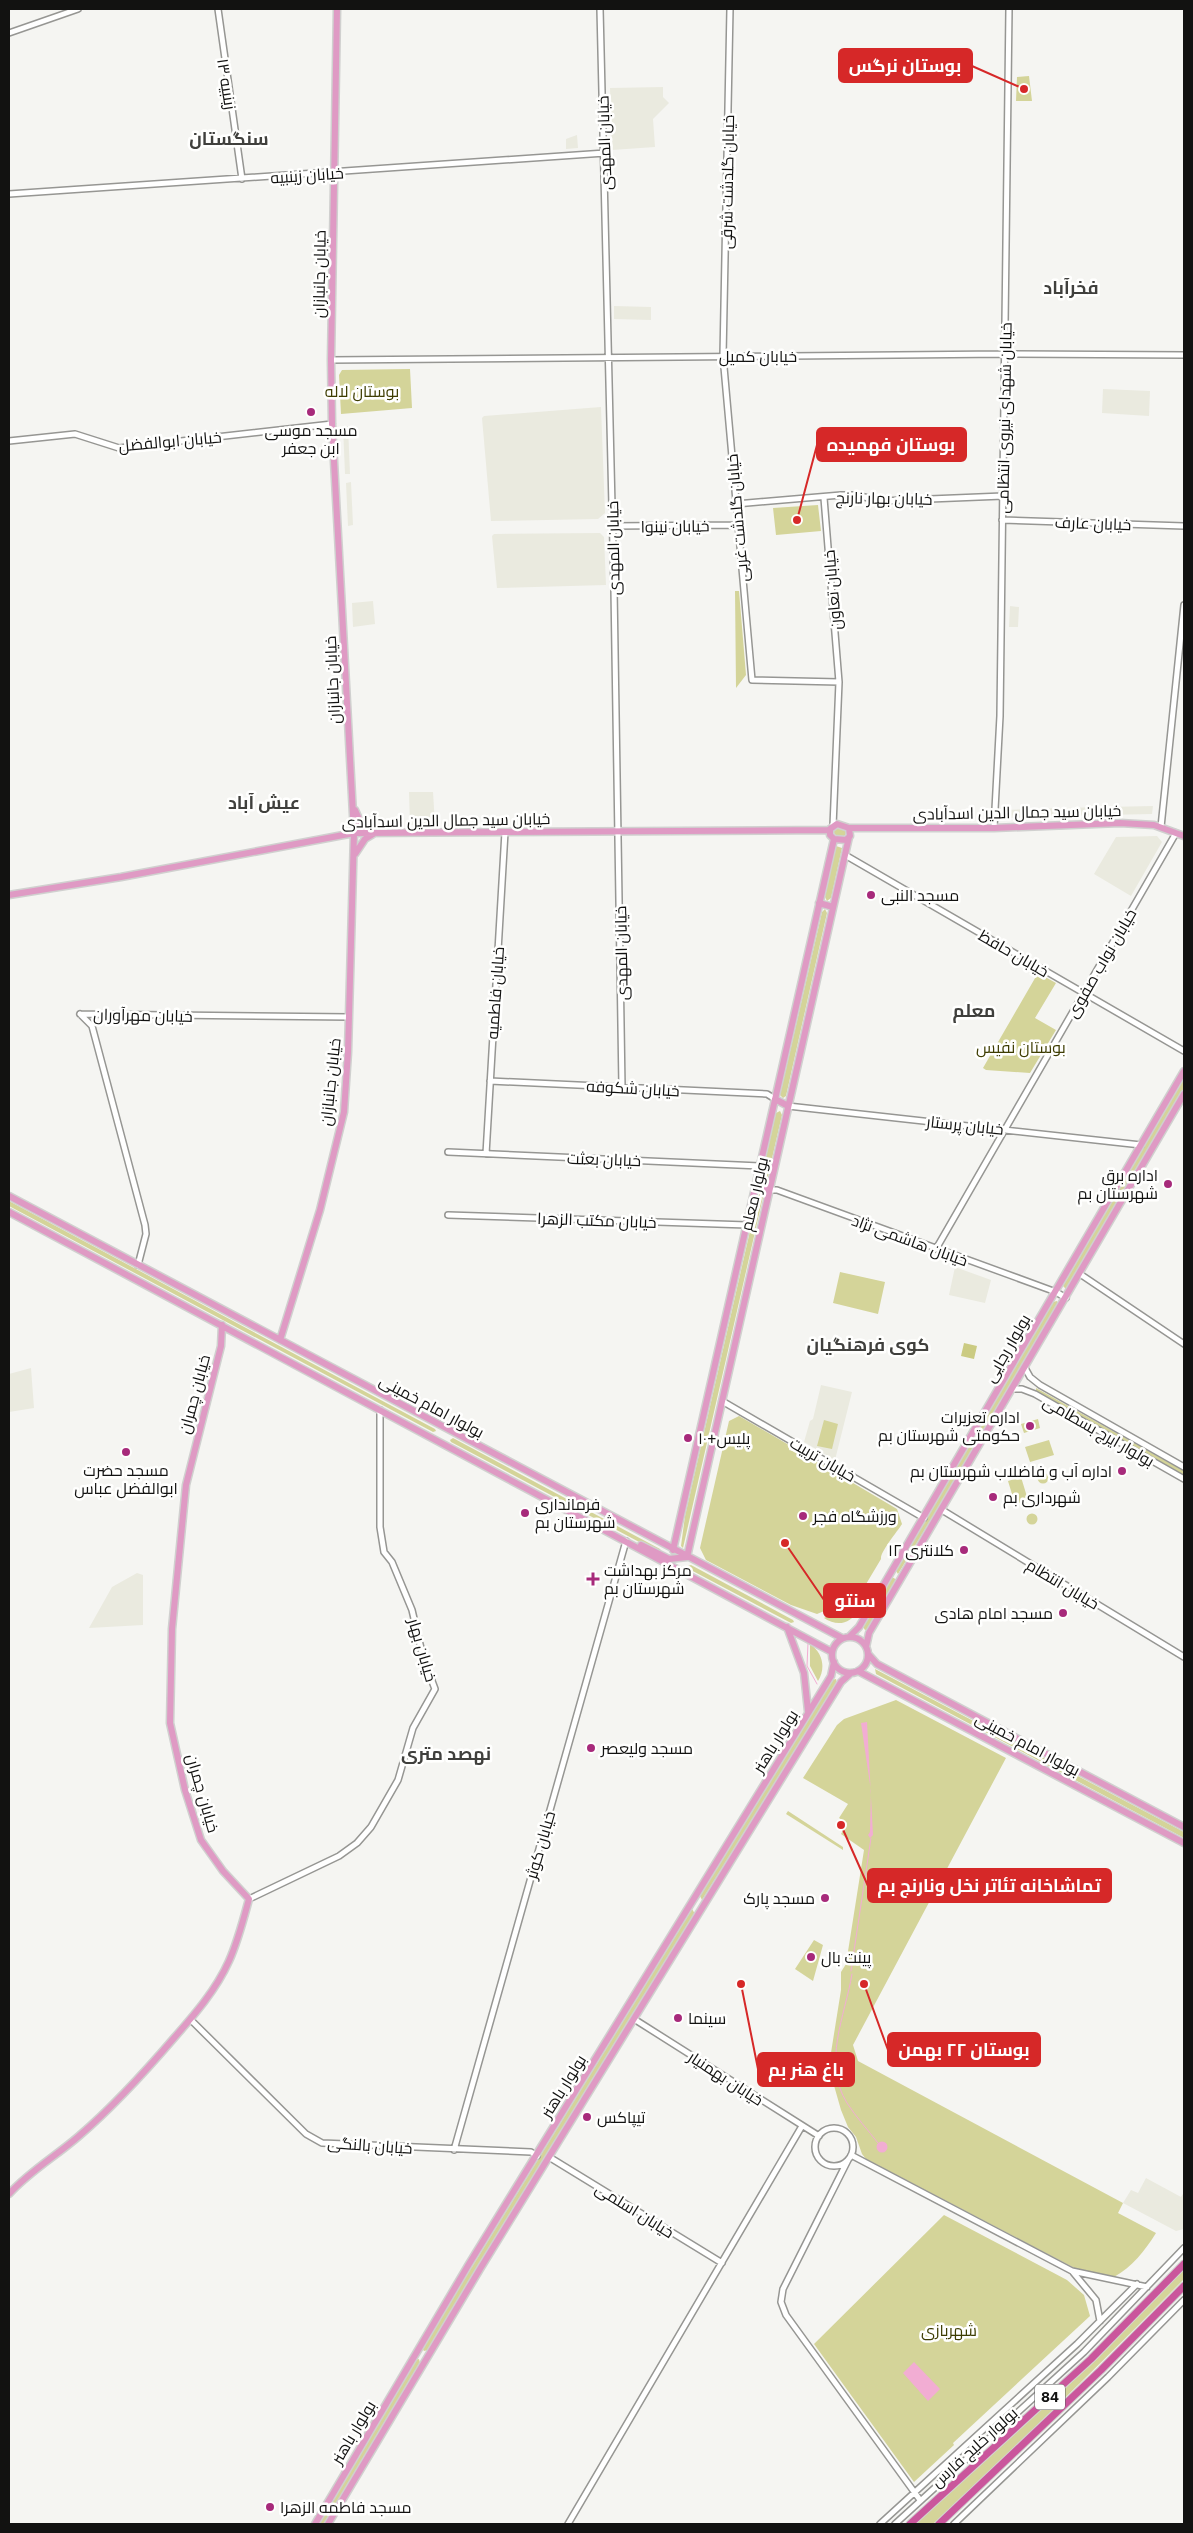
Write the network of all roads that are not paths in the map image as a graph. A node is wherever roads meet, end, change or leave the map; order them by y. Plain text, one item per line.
1 (78, 9) edge
2 (218, 9) edge
3 (337, 9) edge
4 (600, 9) edge
5 (730, 9) edge
6 (1009, 9) edge
7 (9, 33) edge
8 (605, 153) junction
9 (334, 172) junction
10 (242, 179) junction
11 (9, 194) edge
12 (1005, 354) junction
13 (1184, 355) edge
14 (723, 356) junction
15 (609, 357) junction
16 (331, 360) junction
17 (332, 424) junction
18 (9, 441) edge
19 (1003, 496) junction
20 (824, 498) junction
21 (736, 504) junction
22 (1002, 520) junction
23 (738, 525) junction
24 (613, 526) junction
25 (1184, 526) edge
26 (1184, 605) edge
27 (839, 682) junction
28 (353, 805) junction
29 (1161, 827) junction
30 (831, 828) junction
31 (849, 828) junction
32 (994, 828) junction
33 (376, 832) junction
34 (505, 832) junction
35 (619, 832) junction
36 (354, 833) junction
37 (1176, 833) junction
38 (1184, 836) edge
39 (849, 837) junction
40 (834, 839) junction
41 (845, 855) junction
42 (354, 858) junction
43 (9, 895) edge
44 (819, 903) junction
45 (833, 907) junction
46 (1084, 993) junction
47 (349, 1016) junction
48 (1184, 1051) edge
49 (1184, 1071) edge
50 (490, 1081) junction
51 (622, 1087) junction
52 (1184, 1094) edge
53 (775, 1099) junction
54 (1167, 1101) junction
55 (788, 1106) junction
56 (1177, 1107) junction
57 (1005, 1129) junction
58 (1141, 1145) junction
59 (448, 1152) dead end
60 (486, 1154) junction
61 (760, 1166) junction
62 (755, 1186) junction
63 (770, 1190) junction
64 (9, 1196) edge
65 (9, 1212) edge
66 (448, 1215) dead end
67 (747, 1225) junction
68 (936, 1250) junction
69 (138, 1264) junction
70 (1080, 1274) junction
71 (1053, 1291) junction
72 (1066, 1298) junction
73 (222, 1325) junction
74 (280, 1340) junction
75 (1184, 1344) edge
76 (1025, 1368) junction
77 (1040, 1385) junction
78 (1012, 1389) junction
79 (1034, 1394) junction
80 (722, 1402) junction
81 (380, 1410) junction
82 (446, 1429) junction
83 (440, 1441) junction
84 (1184, 1467) edge
85 (1184, 1479) edge
86 (942, 1510) junction
87 (924, 1518) junction
88 (587, 1520) junction
89 (626, 1541) junction
90 (665, 1545) junction
91 (673, 1550) junction
92 (687, 1557) junction
93 (669, 1558) junction
94 (678, 1559) junction
95 (894, 1569) junction
96 (684, 1572) junction
97 (904, 1575) junction
98 (803, 1619) junction
99 (786, 1626) junction
100 (796, 1632) junction
101 (846, 1637) junction
102 (867, 1650) junction
103 (832, 1652) junction
104 (1184, 1657) edge
105 (834, 1662) junction
106 (879, 1665) junction
107 (854, 1672) junction
108 (873, 1677) junction
109 (808, 1713) junction
110 (1184, 1827) edge
111 (1184, 1843) edge
112 (249, 1899) junction
113 (692, 1902) junction
114 (702, 1908) junction
115 (634, 2019) junction
116 (190, 2020) junction
117 (802, 2126) junction
118 (819, 2136) junction
119 (454, 2150) junction
120 (852, 2155) junction
121 (537, 2156) junction
122 (549, 2158) junction
123 (848, 2160) junction
124 (9, 2194) edge
125 (1184, 2248) edge
126 (722, 2263) junction
127 (1184, 2264) edge
128 (1072, 2271) junction
129 (1137, 2284) junction
130 (1184, 2286) edge
131 (1147, 2288) junction
132 (1173, 2297) junction
133 (1184, 2301) edge
134 (1100, 2321) junction
135 (416, 2352) junction
136 (426, 2358) junction
137 (914, 2493) junction
138 (920, 2500) junction
139 (315, 2524) edge
140 (328, 2524) edge
141 (568, 2524) edge
142 (880, 2524) edge
143 (895, 2524) edge
144 (910, 2524) edge
145 (939, 2524) edge
146 (954, 2524) edge

1 - 7 street
2 - 10 street, زینبیه ۱۳
3 - 9 main road, خیابان جانبازان
4 - 8 street, خیابان المهدی
5 - 14 street, خیابان گلدشت شرقی
6 - 12 street, خیابان شهدای نیروی انتظامی
8 - 9 street, خیابان زینبیه
8 - 15 street, خیابان المهدی
9 - 10 street, خیابان زینبیه
9 - 16 main road, خیابان جانبازان
10 - 11 street, خیابان زینبیه
12 - 13 street, خیابان کمیل
12 - 14 street, خیابان کمیل
12 - 19 street, خیابان شهدای نیروی انتظامی
14 - 15 street, خیابان کمیل
14 - 21 street, خیابان گلدشت غربی
15 - 16 street, خیابان کمیل
15 - 24 street, خیابان المهدی
16 - 17 main road, خیابان جانبازان
17 - 18 street, خیابان ابوالفضل
17 - 28 main road, خیابان جانبازان
19 - 20 street, خیابان بهار نارنج
19 - 22 street, خیابان شهدای نیروی انتظامی
20 - 21 street, خیابان بهار نارنج
20 - 27 street, خیابان تعاون
21 - 23 street, خیابان گلدشت غربی
22 - 25 street, خیابان عارف
22 - 32 street, خیابان شهدای نیروی انتظامی
23 - 24 street, خیابان نینوا
23 - 27 street, خیابان گلدشت غربی
24 - 35 street, خیابان المهدی
26 - 29 street
27 - 30 street, خیابان تعاون
28 - 33 main road
28 - 36 main road, خیابان جانبازان
29 - 32 main road, خیابان سید جمال الدین اسدآبادی
29 - 37 main road, خیابان سید جمال الدین اسدآبادی
30 - 31 main road
30 - 35 main road, خیابان سید جمال الدین اسدآبادی
30 - 40 main road
31 - 32 main road, خیابان سید جمال الدین اسدآبادی
31 - 39 main road
33 - 34 main road, خیابان سید جمال الدین اسدآبادی
33 - 36 main road, خیابان سید جمال الدین اسدآبادی
33 - 42 main road
34 - 35 main road, خیابان سید جمال الدین اسدآبادی
34 - 50 street, خیابان فاطمیه
35 - 51 street, خیابان المهدی
36 - 42 main road, خیابان جانبازان
36 - 43 main road, خیابان سید جمال الدین اسدآبادی
37 - 38 main road, خیابان سید جمال الدین اسدآبادی
37 - 46 street, خیابان نواب صفوی
39 - 40 main road
39 - 41 main road, بولوار معلم
40 - 44 main road, بولوار معلم
41 - 45 main road, بولوار معلم
41 - 46 street, خیابان حافظ
42 - 47 main road, خیابان جانبازان
44 - 45 main road
44 - 53 main road, بولوار معلم
45 - 55 main road, بولوار معلم
46 - 48 street, خیابان حافظ
46 - 57 street, خیابان نواب صفوی
47 - 69 street, خیابان مهرآوران
47 - 74 main road, خیابان جانبازان
49 - 54 main road, بولوار رجایی
50 - 51 street, خیابان شکوفه
50 - 60 street, خیابان فاطمیه
51 - 53 street, خیابان شکوفه
52 - 56 main road, بولوار رجایی
53 - 55 main road
53 - 61 main road, بولوار معلم
54 - 56 main road
54 - 58 main road, بولوار رجایی
55 - 57 street, خیابان پرستار
55 - 63 main road, بولوار معلم
56 - 70 main road, بولوار رجایی
57 - 58 street, خیابان پرستار
57 - 68 street, خیابان نواب صفوی
58 - 71 main road, بولوار رجایی
59 - 60 street, خیابان بعثت
60 - 61 street, خیابان بعثت
61 - 62 main road, بولوار معلم
62 - 63 main road
62 - 67 main road, بولوار معلم
63 - 68 street, خیابان هاشمی نژاد
63 - 80 main road, بولوار معلم
64 - 69 main road, بولوار امام خمینی
65 - 73 main road, بولوار امام خمینی
66 - 67 street, خیابان مکتب الزهرا
67 - 91 main road, بولوار معلم
68 - 71 street, خیابان هاشمی نژاد
69 - 74 main road, بولوار امام خمینی
70 - 72 main road, بولوار رجایی
70 - 75 street
71 - 72 street, خیابان هاشمی نژاد
71 - 87 main road, بولوار رجایی
72 - 76 main road, بولوار رجایی
73 - 81 main road, بولوار امام خمینی
73 - 112 main road, خیابان چمران
74 - 82 main road, بولوار امام خمینی
76 - 77 street, بولوار ایرج بسطامی
76 - 78 main road, بولوار رجایی
77 - 79 street
77 - 84 street, بولوار ایرج بسطامی
78 - 79 street, بولوار ایرج بسطامی
78 - 86 main road, بولوار رجایی
79 - 85 street, بولوار ایرج بسطامی
80 - 87 street, خیابان تربیت
80 - 92 main road, بولوار معلم
81 - 83 main road, بولوار امام خمینی
81 - 112 street, خیابان بهار
82 - 83 main road
82 - 90 main road, بولوار امام خمینی
83 - 88 main road, بولوار امام خمینی
86 - 97 main road, بولوار رجایی
86 - 104 street, خیابان انتظام
87 - 95 main road, بولوار رجایی
88 - 89 main road, بولوار امام خمینی
88 - 93 main road
89 - 96 main road, بولوار امام خمینی
89 - 119 street, خیابان کوثر
90 - 91 main road, بولوار امام خمینی
90 - 93 main road
91 - 92 main road, بولوار امام خمینی
91 - 94 main road
92 - 94 main road
92 - 98 main road, بولوار امام خمینی
93 - 94 main road
94 - 96 main road
95 - 97 main road
95 - 101 main road, بولوار رجایی
96 - 99 main road, بولوار امام خمینی
97 - 102 main road, بولوار رجایی
98 - 100 main road
98 - 101 main road, بولوار امام خمینی
99 - 100 main road, بولوار امام خمینی
99 - 109 main road
100 - 103 main road, بولوار امام خمینی
101 - 102 main road
101 - 103 main road
102 - 106 main road, بولوار امام خمینی
102 - 107 main road
103 - 105 main road
105 - 107 main road
105 - 109 main road, بولوار باهنر
106 - 108 main road
106 - 110 main road, بولوار امام خمینی
107 - 108 main road, بولوار امام خمینی
107 - 114 main road, بولوار باهنر
108 - 111 main road, بولوار امام خمینی
109 - 113 main road, بولوار باهنر
112 - 116 main road
113 - 114 main road
113 - 121 main road, بولوار باهنر
114 - 115 main road, بولوار باهنر
115 - 117 street, خیابان بهمنیار
115 - 122 main road, بولوار باهنر
116 - 119 street, خیابان بالنگی
116 - 124 main road
117 - 118 street, خیابان بهمنیار
117 - 126 street
118 - 120 street
118 - 123 street
119 - 121 street, خیابان بالنگی
120 - 123 street
120 - 128 street
121 - 135 main road, بولوار باهنر
122 - 126 street, خیابان اسلمی
122 - 136 main road, بولوار باهنر
123 - 137 street
125 - 131 street
126 - 141 street
127 - 144 highway, بولوار خلیج فارس / 84
128 - 129 street
128 - 134 street
129 - 131 street
129 - 134 street
130 - 132 highway, بولوار خلیج فارس / 84
131 - 138 street
132 - 133 street
132 - 145 highway, بولوار خلیج فارس / 84
133 - 146 street
134 - 137 street
135 - 136 main road
135 - 139 main road, بولوار باهنر
136 - 140 main road, بولوار باهنر
137 - 138 street
137 - 142 street
138 - 143 street

